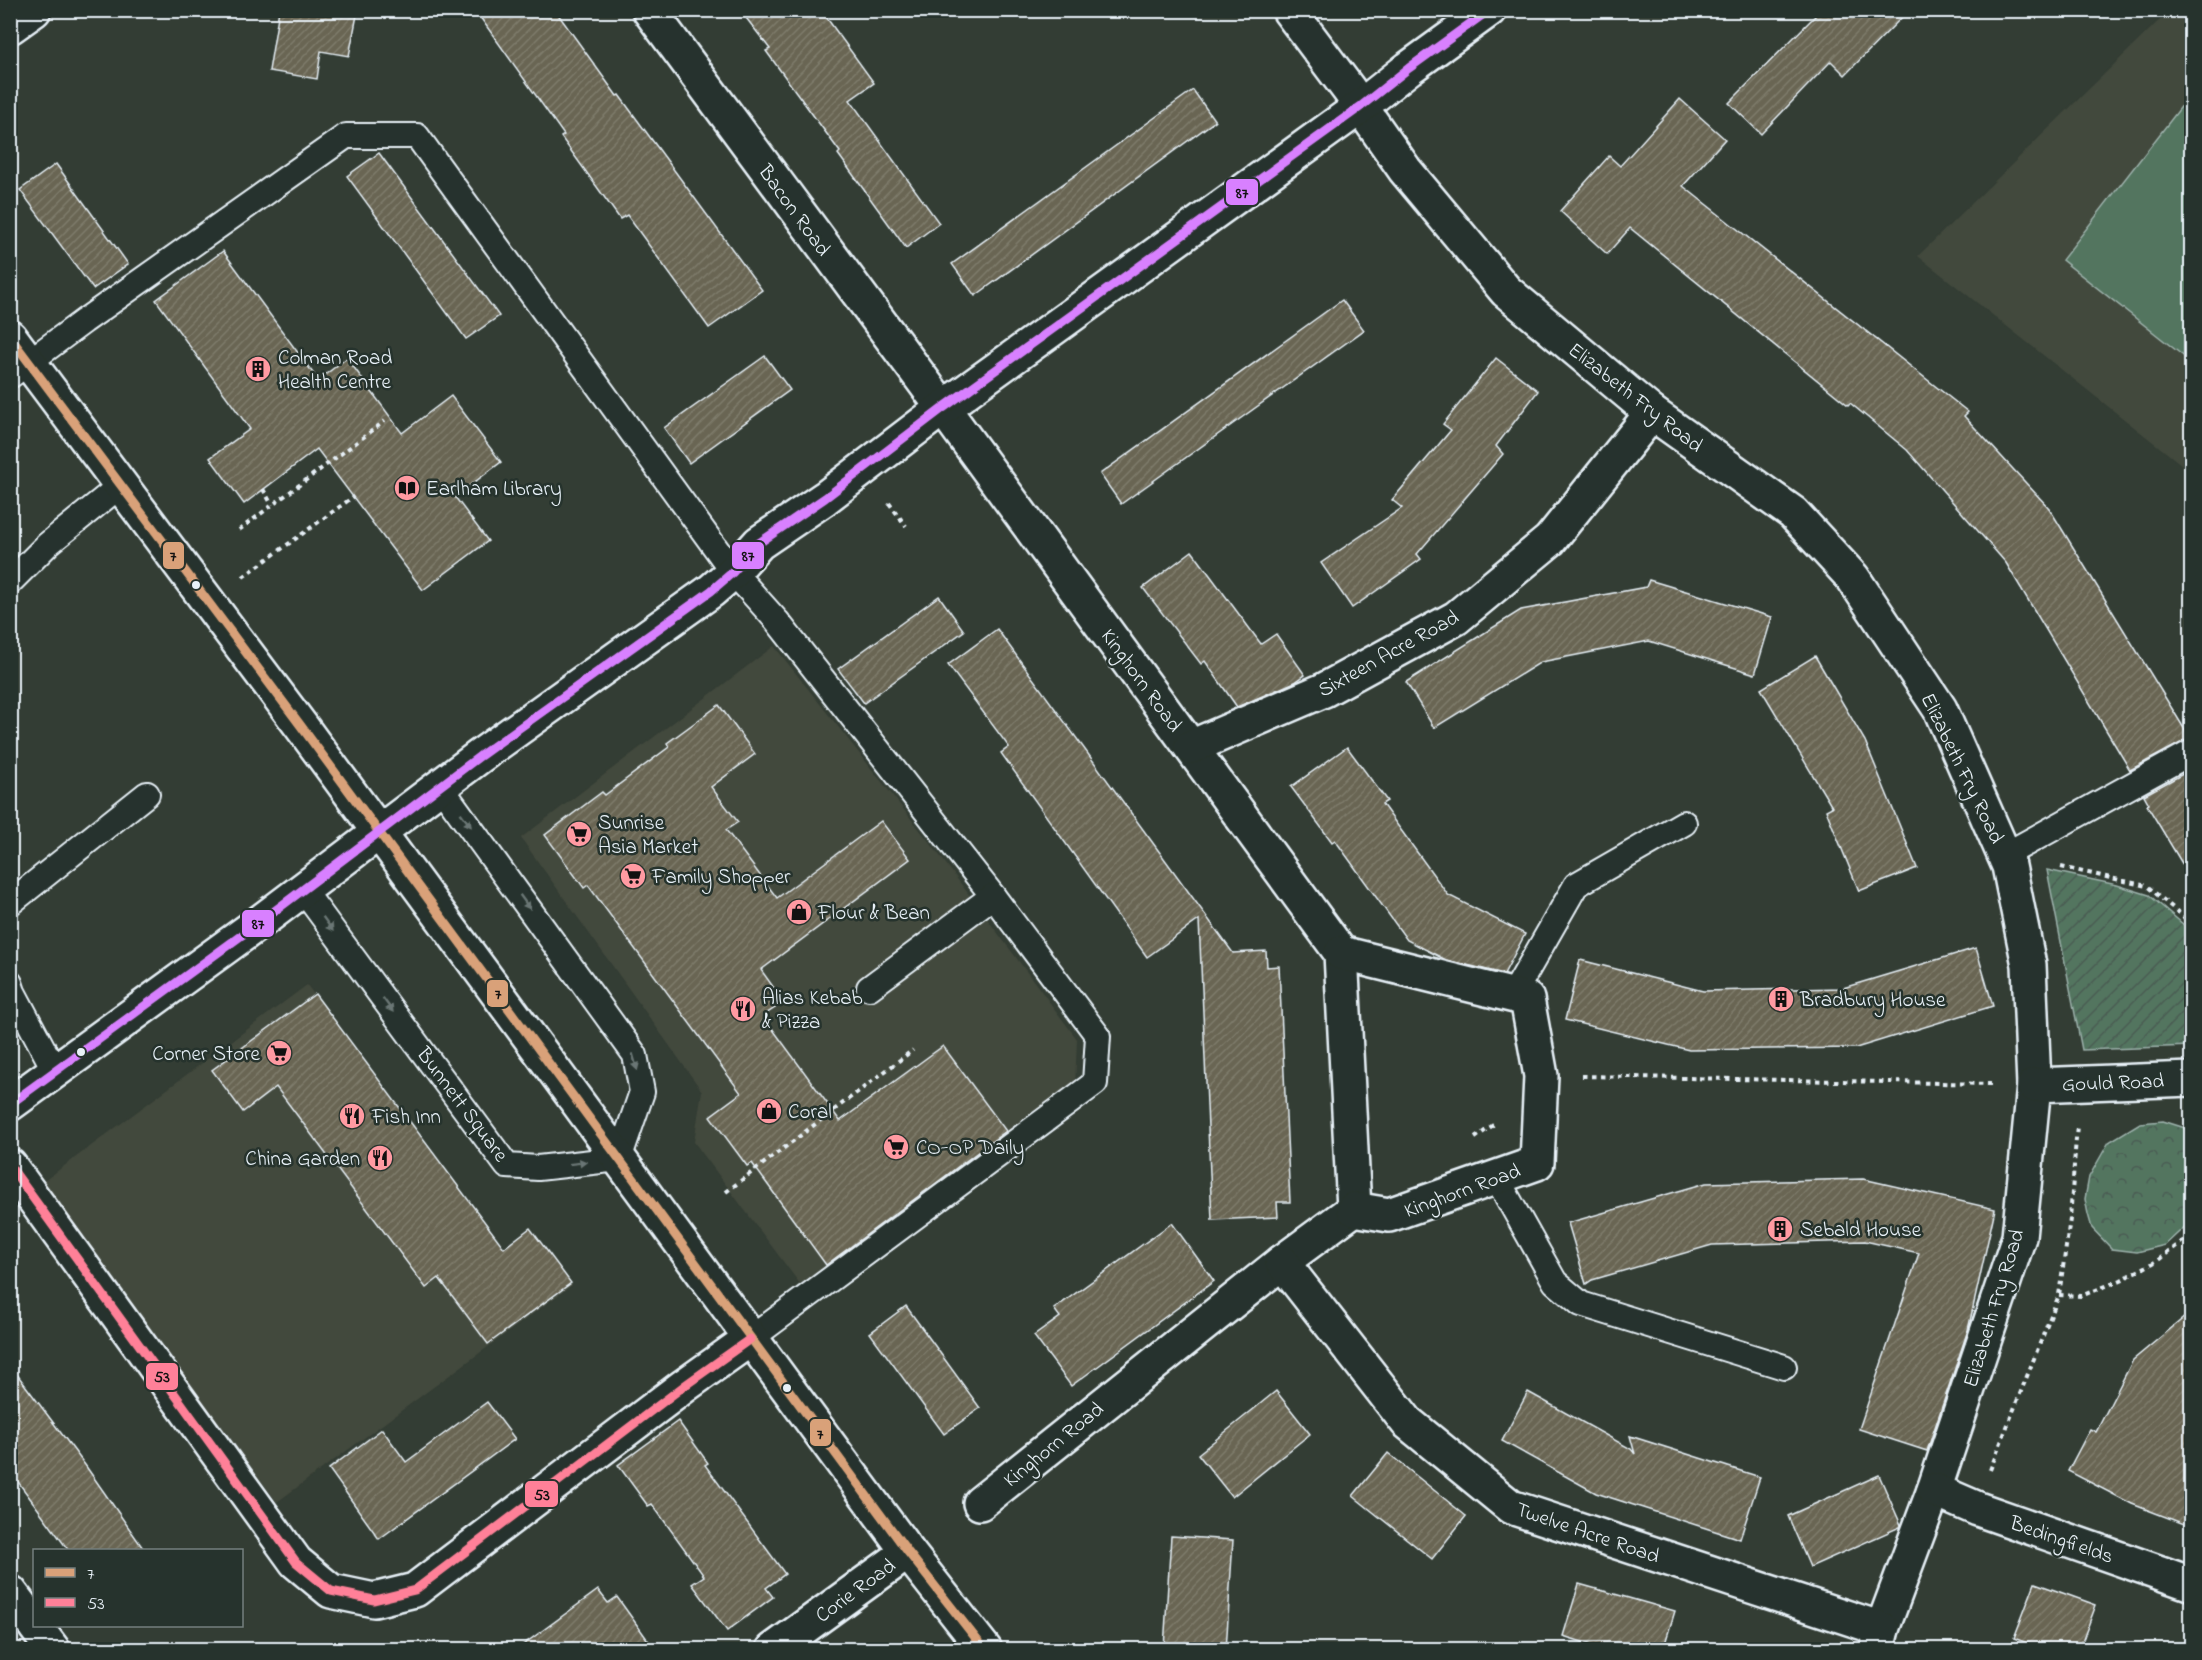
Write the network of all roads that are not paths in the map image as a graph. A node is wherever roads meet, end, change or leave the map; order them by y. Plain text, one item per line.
1 (34, 10) edge
2 (649, 10) edge
3 (1289, 10) edge
4 (1489, 10) edge
5 (10, 27) edge
6 (1360, 107) junction
7 (17, 358) edge
8 (943, 408) junction
9 (1652, 413) junction
10 (122, 484) junction
11 (732, 572) junction
12 (10, 582) edge
13 (1191, 747) junction
14 (2192, 752) edge
15 (440, 786) junction
16 (147, 794) dead end
17 (1684, 823) dead end
18 (378, 832) junction
19 (2015, 849) junction
20 (303, 890) junction
21 (993, 896) junction
22 (10, 903) edge
23 (1341, 953) junction
24 (10, 983) edge
25 (869, 988) dead end
26 (1513, 995) junction
27 (55, 1071) junction
28 (2192, 1079) edge
29 (2034, 1084) junction
30 (10, 1104) edge
31 (619, 1159) junction
32 (10, 1166) edge
33 (1496, 1177) junction
34 (1354, 1209) junction
35 (1282, 1262) junction
36 (750, 1339) junction
37 (1785, 1367) dead end
38 (1934, 1490) junction
39 (980, 1503) dead end
40 (908, 1552) junction
41 (2192, 1584) edge
42 (10, 1592) edge
43 (33, 1622) edge
44 (36, 1627) edge
45 (1879, 1639) edge
46 (53, 1650) edge
47 (774, 1650) edge
48 (985, 1650) edge

1 - 5 main road
2 - 8 main road, Bacon Road
3 - 6 main road, Elizabeth Fry Road
4 - 6 main road
6 - 8 main road
6 - 9 main road, Elizabeth Fry Road
7 - 10 main road
7 - 11 lane
8 - 11 main road
8 - 13 main road, Kinghorn Road
9 - 13 main road, Sixteen Acre Road
9 - 19 main road, Elizabeth Fry Road
10 - 12 lane
10 - 18 main road
11 - 15 main road
11 - 21 lane
13 - 23 main road, Kinghorn Road
14 - 19 lane
15 - 18 main road
15 -> 31 lane
16 - 22 lane
17 - 26 lane
18 - 20 main road
18 - 31 main road
19 - 29 main road, Elizabeth Fry Road
20 - 27 main road
20 -> 31 lane, Bunnett Square
21 - 25 lane
21 - 36 lane
23 - 26 main road
23 - 34 main road
24 - 27 lane
26 - 33 main road, Kinghorn Road
27 - 30 main road
28 - 29 main road, Gould Road
29 - 38 main road, Elizabeth Fry Road
31 - 36 main road
32 - 36 main road
33 - 34 main road, Kinghorn Road
33 - 37 lane
34 - 35 main road, Kinghorn Road
35 - 39 main road, Kinghorn Road
35 - 45 main road, Twelve Acre Road
36 - 40 main road
38 - 41 main road, Bedingfields
38 - 45 main road, Elizabeth Fry Road
40 - 47 main road, Corie Road
40 - 48 main road
42 - 43 main road
44 - 46 main road

